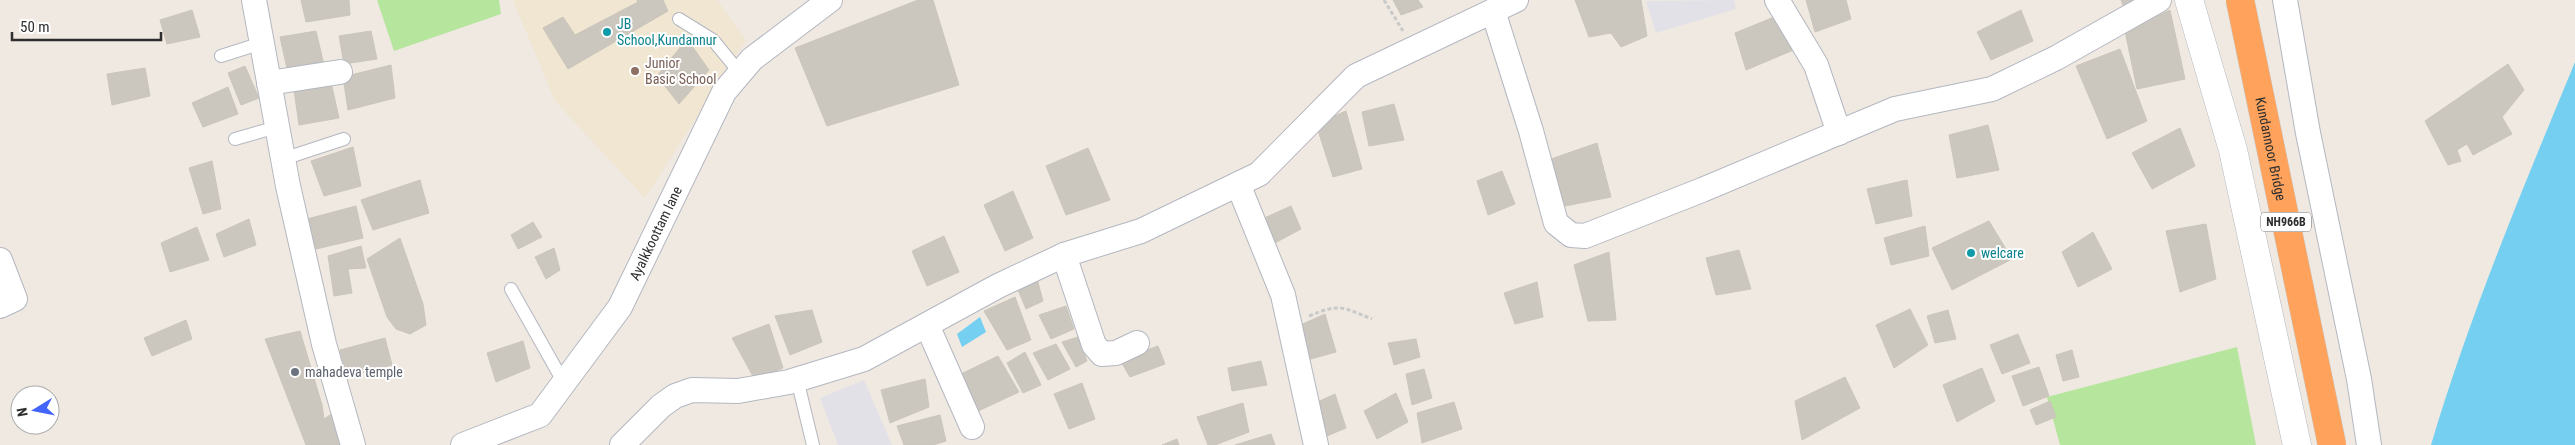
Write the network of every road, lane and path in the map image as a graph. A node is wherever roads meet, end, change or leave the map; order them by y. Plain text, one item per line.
1 (254, 0) edge
2 (830, 0) edge
3 (1384, 0) edge
4 (1516, 0) edge
5 (1777, 0) edge
6 (2159, 0) edge
7 (2189, 0) edge
8 (2240, 0) edge
9 (2284, 0) edge
10 (1494, 11) junction
11 (679, 19) dead end
12 (262, 43) junction
13 (1414, 48) junction
14 (221, 56) dead end
15 (340, 72) dead end
16 (740, 73) junction
17 (269, 83) junction
18 (277, 127) junction
19 (1840, 133) junction
20 (344, 138) dead end
21 (236, 139) dead end
22 (283, 159) junction
23 (1238, 184) junction
24 (1064, 255) junction
25 (0, 260) edge
26 (511, 289) dead end
27 (0, 306) edge
28 (1372, 319) dead end
29 (1290, 324) junction
30 (927, 325) junction
31 (1137, 343) dead end
32 (797, 379) junction
33 (564, 383) junction
34 (972, 427) dead end
35 (353, 445) edge
36 (463, 445) edge
37 (622, 445) edge
38 (812, 445) edge
39 (1316, 445) edge
40 (2298, 445) edge
41 (2332, 445) edge
42 (2369, 445) edge

1 - 12 street
2 - 16 street, Ayalkkoottam lane
3 - 13 path
4 - 10 street
5 - 19 street
6 - 19 street
7 - 40 street
8 - 41 highway, Kundannoor Bridge / NH966B, bridge
9 - 42 street
10 - 13 street
10 - 19 street
11 - 16 lane
12 - 14 lane
12 - 17 street
13 - 23 street
15 - 17 street
16 - 33 street, Ayalkkoottam lane
17 - 18 street
18 - 21 lane
18 - 22 street
20 - 22 lane
22 - 35 street
23 - 24 street
23 - 29 street
24 - 30 street
24 - 31 street
25 - 27 street
26 - 33 lane
28 - 29 path
29 - 39 street
30 - 32 street
30 - 34 street
32 - 37 street
32 - 38 lane
33 - 36 street, Ayalkkoottam lane

